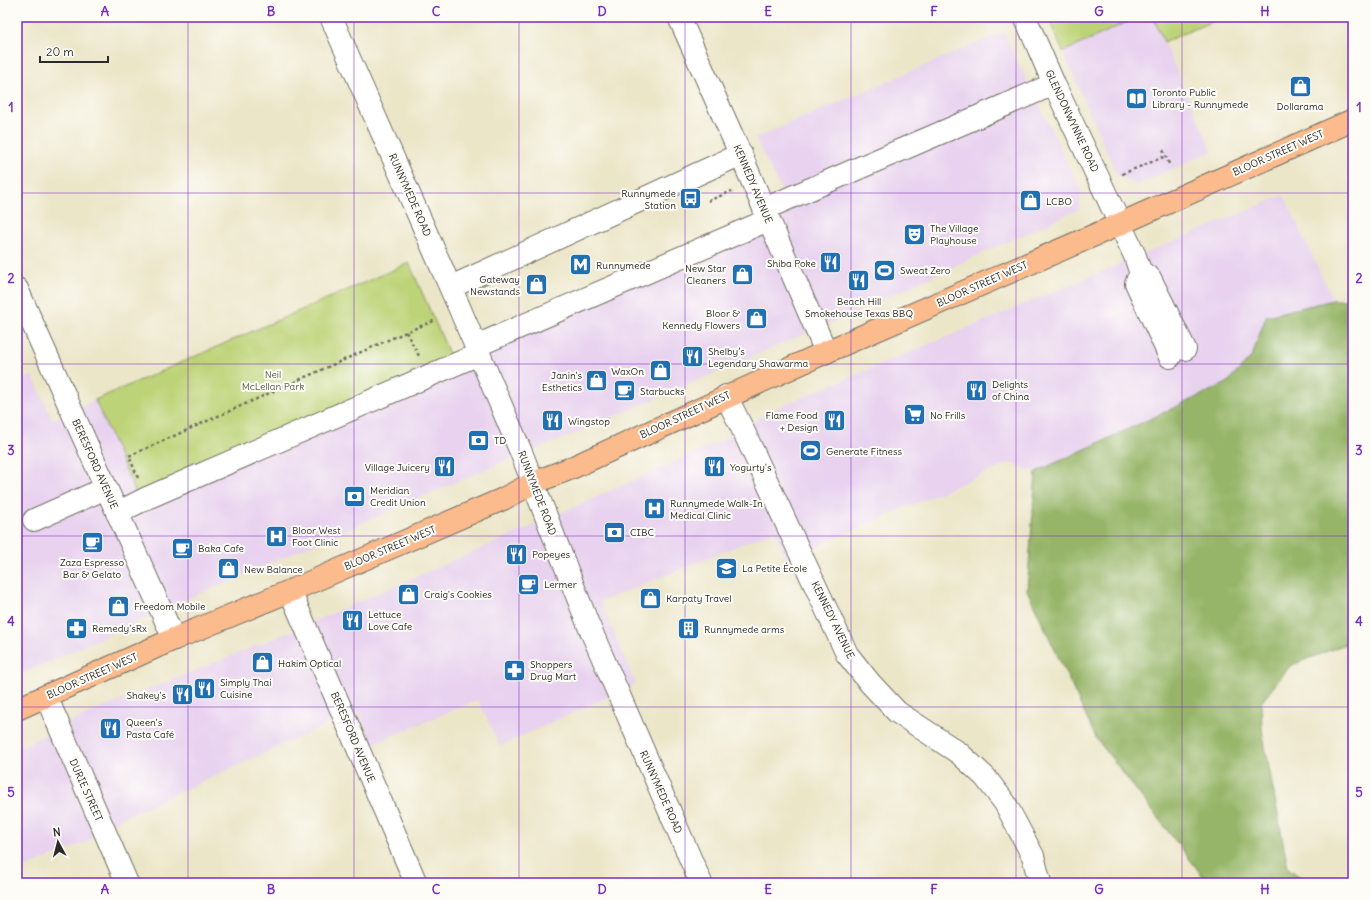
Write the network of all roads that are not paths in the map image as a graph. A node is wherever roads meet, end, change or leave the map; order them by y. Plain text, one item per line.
1 (331, 17) edge
2 (679, 17) edge
3 (1025, 17) edge
4 (1054, 84) junction
5 (1353, 120) edge
6 (741, 154) junction
7 (766, 214) junction
8 (1120, 224) junction
9 (451, 287) junction
10 (17, 289) edge
11 (477, 350) junction
12 (826, 352) junction
13 (1177, 353) dead end
14 (726, 396) junction
15 (533, 483) junction
16 (106, 488) junction
17 (117, 513) junction
18 (34, 520) dead end
19 (290, 592) junction
20 (174, 639) junction
21 (46, 696) junction
22 (17, 709) edge
23 (127, 883) edge
24 (416, 883) edge
25 (701, 883) edge
26 (1040, 883) edge

1 - 9 street, RUNNYMEDE ROAD
2 - 6 street, KENNEDY AVENUE
3 - 4 street, GLENDONWYNNE ROAD
4 - 7 street
4 - 8 street, GLENDONWYNNE ROAD
5 - 8 main road, BLOOR STREET WEST
6 - 7 street, KENNEDY AVENUE
6 - 9 street
7 - 11 street
7 - 12 street, KENNEDY AVENUE
8 - 12 main road, BLOOR STREET WEST
8 - 13 street, GLENDONWYNNE ROAD
9 - 11 street, RUNNYMEDE ROAD
10 - 16 street, BERESFORD AVENUE
11 - 15 street, RUNNYMEDE ROAD
11 - 17 street
12 - 14 main road, BLOOR STREET WEST
14 - 15 main road, BLOOR STREET WEST
14 - 26 street, KENNEDY AVENUE
15 - 19 main road, BLOOR STREET WEST
15 - 25 street, RUNNYMEDE ROAD
16 - 17 street, BERESFORD AVENUE
16 - 18 street
17 - 20 street, BERESFORD AVENUE
19 - 20 main road, BLOOR STREET WEST
19 - 24 street, BERESFORD AVENUE
20 - 21 main road, BLOOR STREET WEST
21 - 22 main road, BLOOR STREET WEST
21 - 23 street, DURIE STREET

